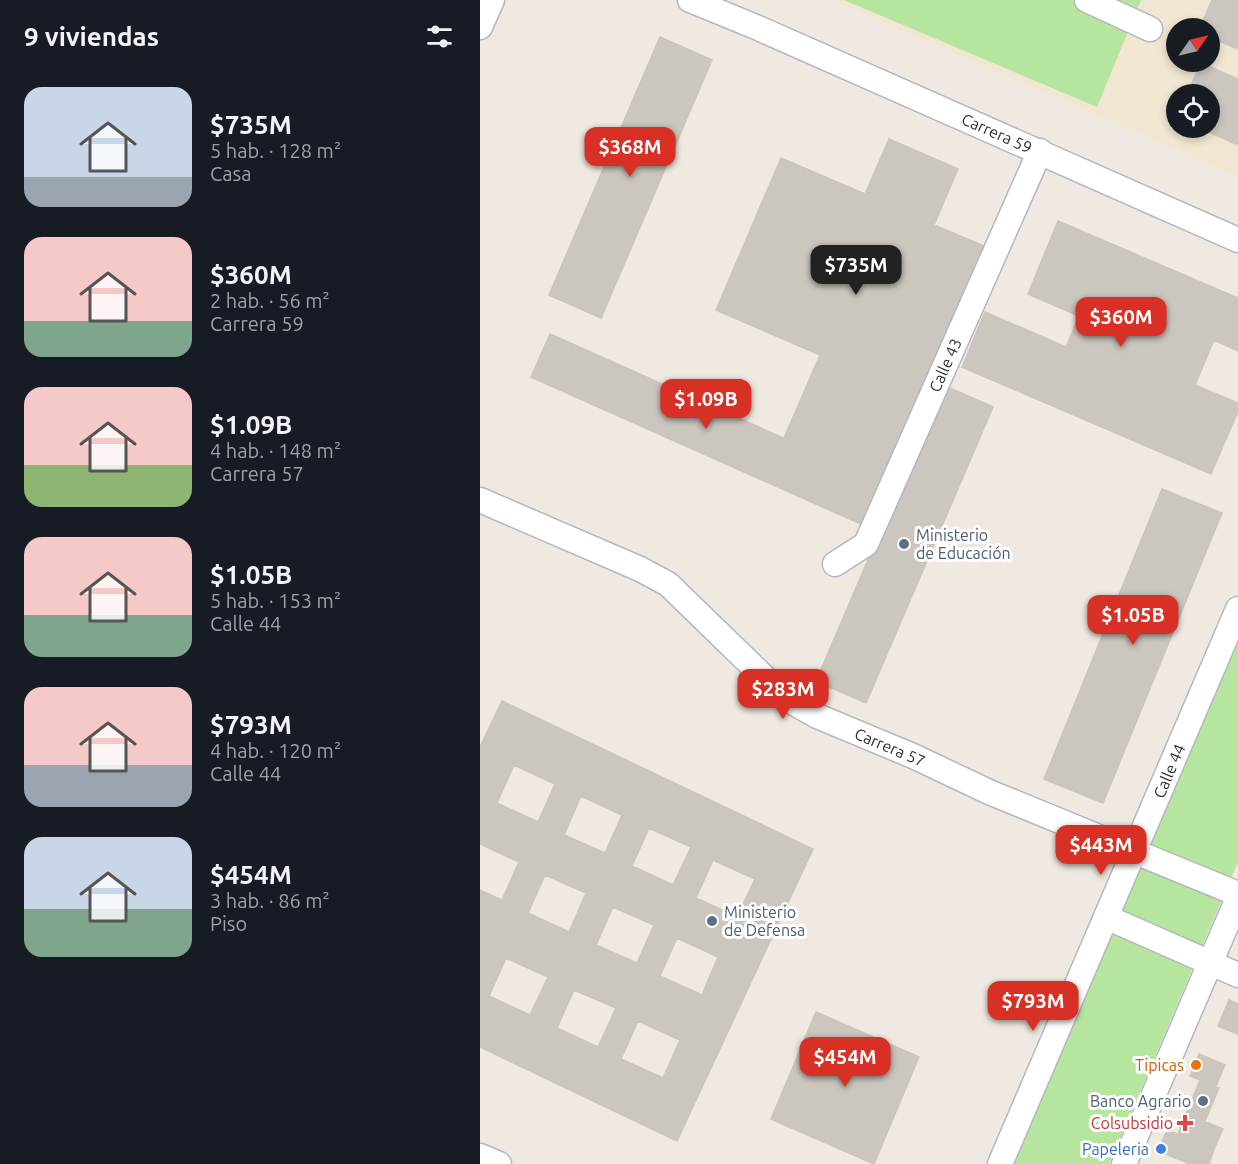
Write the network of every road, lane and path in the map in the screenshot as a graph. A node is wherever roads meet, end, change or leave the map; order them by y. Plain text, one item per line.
1 (492, 0) edge
2 (690, 0) edge
3 (728, 0) edge
4 (1087, 0) edge
5 (480, 27) edge
6 (756, 27) junction
7 (1150, 29) dead end
8 (1040, 152) junction
9 (1238, 240) edge
10 (480, 500) edge
11 (835, 564) dead end
12 (1238, 609) edge
13 (1134, 851) junction
14 (1238, 896) edge
15 (1106, 917) junction
16 (1210, 962) junction
17 (1238, 975) edge
18 (480, 1156) edge
19 (499, 1164) edge
20 (1000, 1164) edge
21 (1124, 1164) edge

1 - 5 street
2 - 6 street, Carrera 59
3 - 6 street, Carrera 59
4 - 7 street
6 - 8 street, Carrera 59
8 - 9 street, Carrera 59
8 - 11 street, Calle 43
10 - 13 street, Carrera 57
12 - 13 street, Calle 44
13 - 14 street, Carrera 57
13 - 15 street, Calle 44
14 - 16 street
15 - 16 street
15 - 20 street, Calle 44
16 - 17 street
16 - 21 street
18 - 19 street

